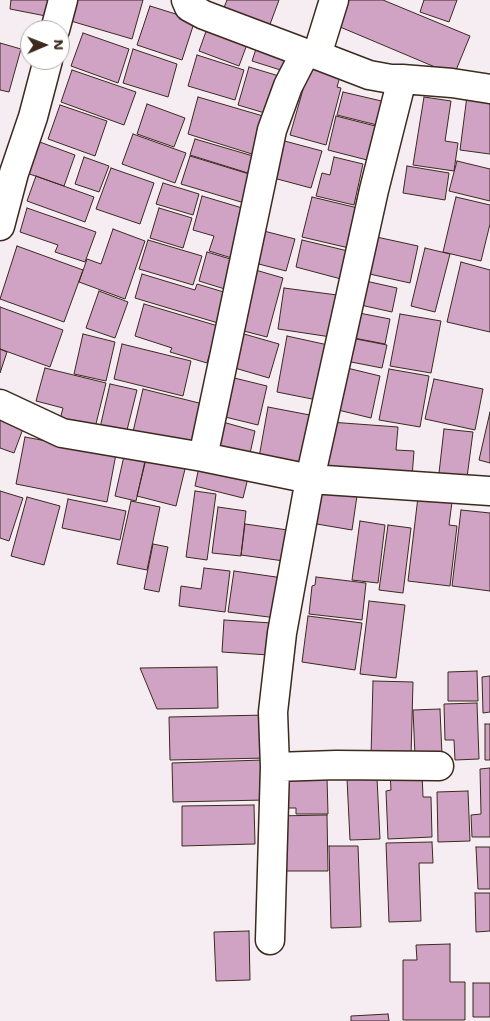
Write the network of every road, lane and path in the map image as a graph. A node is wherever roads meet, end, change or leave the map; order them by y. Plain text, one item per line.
1 (63, 0) edge
2 (186, 0) edge
3 (334, 0) edge
4 (58, 20) edge
5 (311, 54) junction
6 (45, 70) edge
7 (402, 80) junction
8 (490, 89) edge
9 (0, 226) edge
10 (0, 404) edge
11 (202, 458) junction
12 (310, 479) junction
13 (490, 491) edge
14 (439, 766) dead end
15 (275, 767) junction
16 (270, 940) dead end

1 - 4 street
2 - 5 street
3 - 5 street
5 - 7 street
5 - 11 street
6 - 9 street
7 - 8 street
7 - 12 street
10 - 11 street
11 - 12 street
12 - 13 street
12 - 15 street
14 - 15 street
15 - 16 street

